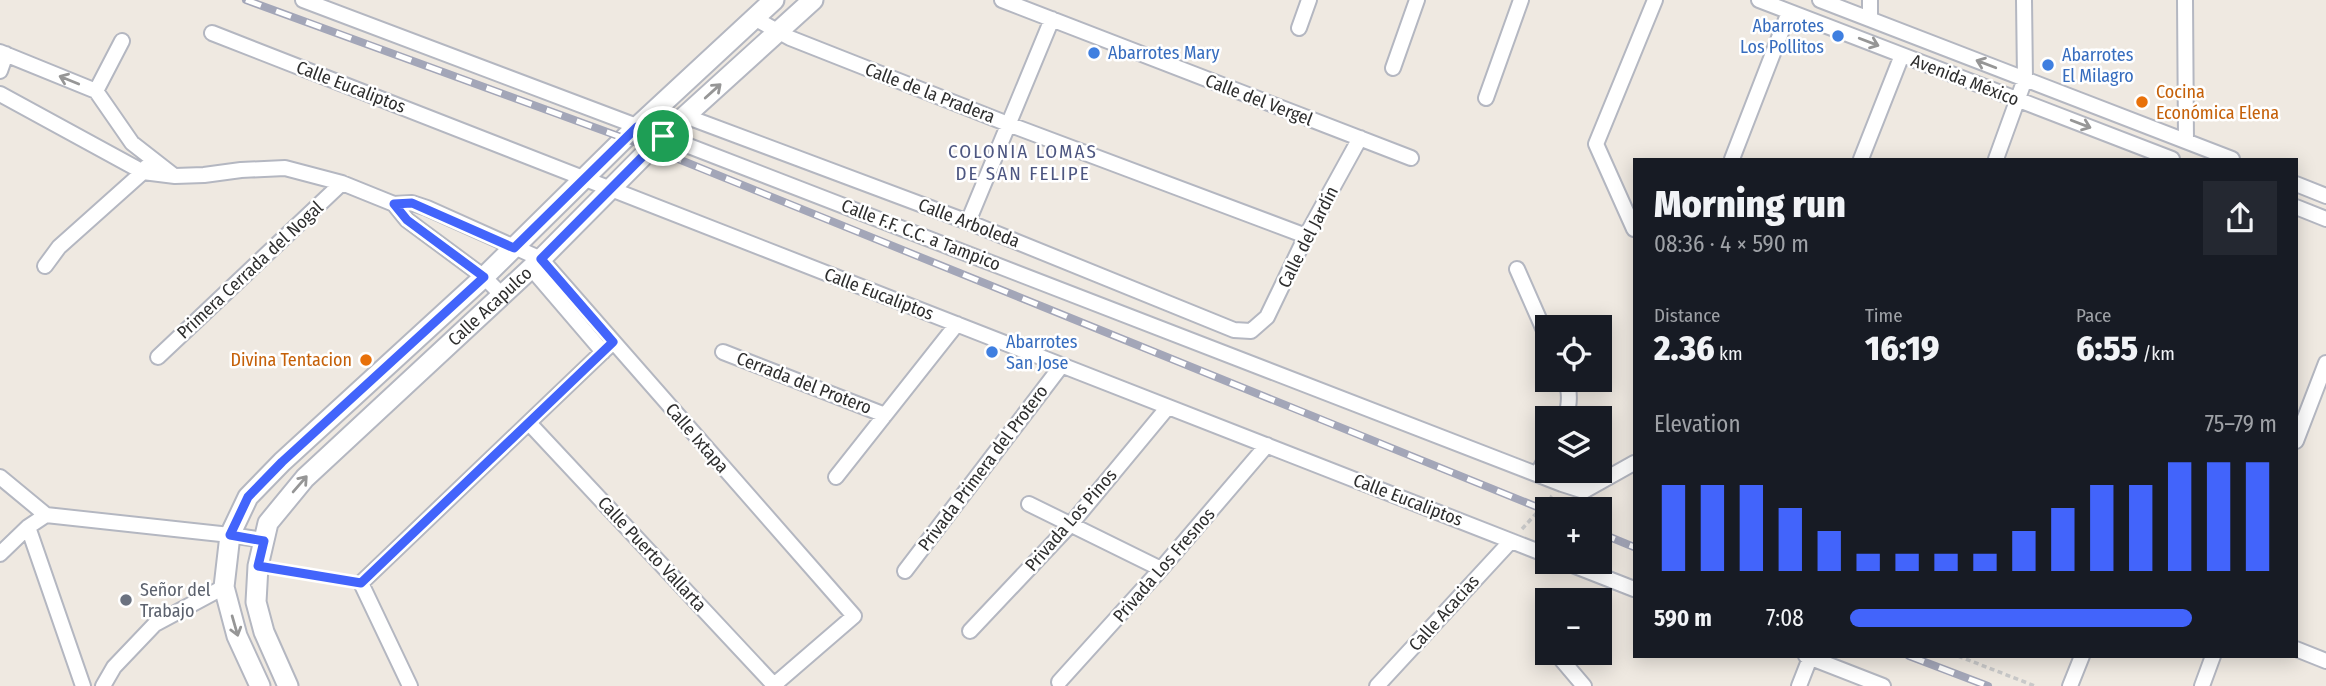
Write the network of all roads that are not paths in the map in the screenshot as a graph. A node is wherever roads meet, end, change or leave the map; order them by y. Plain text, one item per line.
1 (303, 0) edge
2 (774, 0) edge
3 (813, 0) edge
4 (1002, 0) edge
5 (1310, 0) edge
6 (1418, 0) edge
7 (1521, 0) edge
8 (1655, 0) edge
9 (1759, 0) edge
10 (1820, 0) edge
11 (1870, 0) edge
12 (2024, 0) edge
13 (2185, 0) edge
14 (1789, 12) junction
15 (754, 18) junction
16 (1052, 19) junction
17 (1870, 19) junction
18 (1298, 28) dead end
19 (779, 31) junction
20 (212, 33) dead end
21 (122, 41) dead end
22 (3, 53) edge
23 (1902, 55) junction
24 (1393, 68) dead end
25 (0, 71) edge
26 (2025, 79) junction
27 (96, 90) junction
28 (0, 94) edge
29 (1486, 98) dead end
30 (2018, 100) junction
31 (685, 116) junction
32 (1008, 124) junction
33 (637, 127) junction
34 (663, 136) junction
35 (1360, 138) junction
36 (2186, 141) junction
37 (2143, 154) edge
38 (1411, 158) dead end
39 (1732, 158) edge
40 (1861, 158) edge
41 (1996, 158) edge
42 (2166, 158) edge
43 (2229, 158) edge
44 (151, 159) junction
45 (144, 172) junction
46 (175, 176) junction
47 (585, 178) junction
48 (342, 183) junction
49 (2298, 184) edge
50 (2298, 184) edge
51 (2326, 184) edge
52 (612, 190) junction
53 (2326, 195) edge
54 (394, 204) junction
55 (2298, 208) edge
56 (451, 219) junction
57 (2326, 219) edge
58 (968, 222) junction
59 (1633, 227) edge
60 (1306, 236) junction
61 (440, 243) junction
62 (514, 248) junction
63 (536, 263) junction
64 (45, 266) dead end
65 (1517, 269) dead end
66 (484, 277) junction
67 (502, 295) junction
68 (1537, 315) edge
69 (957, 324) junction
70 (1251, 331) joint
71 (608, 347) junction
72 (723, 352) dead end
73 (158, 357) dead end
74 (2326, 363) edge
75 (1062, 365) junction
76 (1168, 407) junction
77 (2302, 409) edge
78 (885, 415) junction
79 (529, 423) junction
80 (2298, 430) edge
81 (1267, 445) junction
82 (1633, 464) edge
83 (1535, 472) edge
84 (1612, 475) edge
85 (0, 477) edge
86 (836, 477) dead end
87 (1560, 483) edge
88 (1598, 483) edge
89 (1029, 504) dead end
90 (46, 515) junction
91 (1071, 524) junction
92 (29, 527) junction
93 (230, 535) junction
94 (264, 541) junction
95 (1511, 541) junction
96 (1535, 550) edge
97 (0, 554) edge
98 (1161, 569) junction
99 (905, 571) dead end
100 (1596, 574) edge
101 (224, 587) junction
102 (1633, 589) edge
103 (970, 631) dead end
104 (2298, 650) edge
105 (1808, 658) edge
106 (1811, 658) edge
107 (2081, 658) edge
108 (2212, 658) edge
109 (2326, 661) edge
110 (1566, 665) edge
111 (1059, 682) dead end
112 (774, 685) edge
113 (83, 686) edge
114 (103, 686) edge
115 (260, 686) edge
116 (288, 686) edge
117 (410, 686) edge
118 (1377, 686) edge
119 (1584, 686) edge
120 (1799, 686) edge
121 (1883, 686) edge
122 (2070, 686) edge
123 (2202, 686) edge

1 - 33 street, Calle F.F. C.C. a Tampico
2 - 15 street, Calle Acapulco
3 - 19 street, Calle Acapulco
4 - 16 street, Calle del Vergel
5 - 18 street
6 - 24 street
7 - 29 street
8 - 59 street
9 - 14 street, Avenida México
10 - 17 street, Avenida México
11 - 17 street
12 - 26 street
13 - 36 street
14 -> 23 street, Avenida México
14 - 39 street
15 - 19 street, Calle de la Pradera
15 - 33 street, Calle Acapulco
16 - 32 street
16 - 35 street, Calle del Vergel
26 -> 17 street, Avenida México
31 -> 19 street, Calle Acapulco
19 - 32 street, Calle de la Pradera
20 - 47 street, Calle Eucaliptos
21 - 27 street
22 - 25 street
27 -> 22 street
23 - 30 street, Avenida México
23 - 40 street
26 - 30 street
26 - 36 street, Avenida México
27 - 44 street
28 - 45 street
30 -> 37 street, Avenida México
30 - 41 street
31 - 34 street, Calle Acapulco
31 - 58 street, Calle Arboleda
32 - 58 street
32 - 60 street, Calle de la Pradera
33 - 34 street, Calle F.F. C.C. a Tampico
33 - 47 street, Calle Acapulco
34 - 52 street, Calle Acapulco
34 - 83 street, Calle F.F. C.C. a Tampico
35 - 38 street, Calle del Vergel
35 - 60 street, Calle del Jardín
36 - 43 street, Avenida México
37 - 42 street, Avenida México
44 - 45 street
44 - 46 street
45 - 46 street
45 - 64 street
46 - 48 street
47 - 52 street, Calle Eucaliptos
47 - 62 street, Calle Acapulco
48 - 54 street
48 - 73 street, Primera Cerrada del Nogal
49 - 51 street
50 - 53 street
52 - 63 street, Calle Acapulco
52 - 69 street, Calle Eucaliptos
54 - 56 street
54 - 61 street
55 - 57 street
56 - 61 street
56 - 62 street
58 - 70 street, Calle Arboleda
60 - 70 street, Calle del Jardín
61 - 66 street
62 - 63 street
62 - 66 street, Calle Acapulco
63 - 67 street, Calle Acapulco
63 - 71 street, Calle Ixtapa
65 - 68 street
66 - 67 street
66 - 93 street, Calle Acapulco
94 -> 67 street, Calle Acapulco
69 - 75 street, Calle Eucaliptos
69 - 78 street
71 - 79 street
71 - 112 street, Calle Ixtapa
72 - 78 street, Cerrada del Protero
74 - 77 street
75 - 76 street, Calle Eucaliptos
75 - 99 street, Privada Primera del Protero
76 - 81 street, Calle Eucaliptos
76 - 91 street, Privada Los Pinos
77 - 80 street
78 - 86 street
79 - 112 street, Calle Puerto Vallarta
79 - 117 street
81 - 95 street, Calle Eucaliptos
81 - 98 street, Privada Los Fresnos
82 - 84 street, Calle F.F. C.C. a Tampico
85 - 90 street
87 - 88 street, Calle F.F. C.C. a Tampico
89 - 91 street
90 - 92 street
90 - 93 street
91 - 98 street
91 - 103 street, Privada Los Pinos
92 - 97 street
92 - 113 street
93 - 94 street
93 - 101 street, Calle Acapulco
94 - 116 street, Calle Acapulco
95 - 96 street, Calle Eucaliptos
95 - 118 street, Calle Acacias
98 - 111 street, Privada Los Fresnos
100 - 102 street
101 - 114 street
101 -> 115 street
104 - 109 street
105 - 120 street
106 - 121 street
107 - 122 street
108 - 123 street
110 - 119 street

